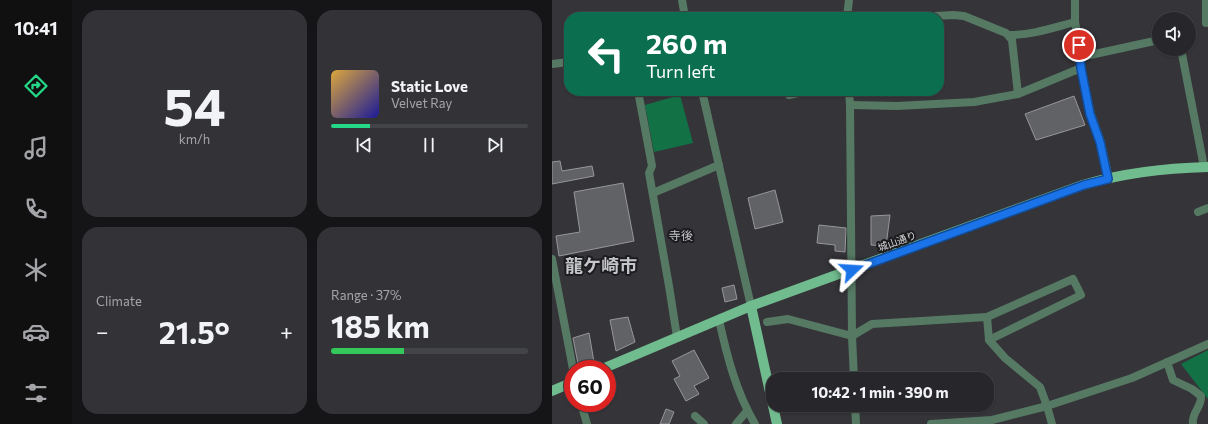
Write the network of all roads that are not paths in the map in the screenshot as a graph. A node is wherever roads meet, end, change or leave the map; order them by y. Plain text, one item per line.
1 (682, 0) edge
2 (849, 0) edge
3 (1075, 0) edge
4 (1206, 0) edge
5 (684, 12) edge
6 (848, 12) edge
7 (944, 16) edge
8 (1075, 22) junction
9 (1206, 23) dead end
10 (1009, 36) junction
11 (1152, 42) edge
12 (1182, 56) edge
13 (1081, 57) junction
14 (564, 63) edge
15 (552, 64) edge
16 (1081, 68) junction
17 (1018, 94) junction
18 (639, 96) edge
19 (703, 96) edge
20 (849, 96) edge
21 (850, 105) junction
22 (719, 165) junction
23 (1206, 167) edge
24 (1108, 179) junction
25 (653, 193) junction
26 (1208, 208) edge
27 (1198, 212) dead end
28 (552, 259) edge
29 (852, 270) junction
30 (751, 306) junction
31 (987, 317) junction
32 (719, 320) junction
33 (767, 322) dead end
34 (852, 336) junction
35 (677, 337) junction
36 (989, 340) junction
37 (1208, 344) edge
38 (571, 360) edge
39 (1167, 362) junction
40 (616, 363) edge
41 (854, 372) edge
42 (564, 386) edge
43 (552, 391) edge
44 (1047, 406) junction
45 (747, 411) junction
46 (583, 412) edge
47 (855, 412) edge
48 (695, 416) dead end
49 (585, 423) edge
50 (704, 424) edge
51 (736, 424) edge
52 (755, 424) edge
53 (776, 424) edge
54 (856, 424) edge
55 (931, 424) edge
56 (1052, 424) edge
57 (1193, 424) edge

1 - 5 street
2 - 6 street
3 - 8 street
4 - 9 street
7 - 10 street
8 - 10 street
8 - 13 street
10 - 17 street
11 - 13 street
12 - 23 street
13 - 16 street
14 - 15 street
16 - 17 street
16 - 24 street
17 - 21 street
18 - 25 street
19 - 22 street
20 - 21 street
21 - 29 street
22 - 25 street
22 - 30 street
23 - 24 main road, 城山通り
24 - 29 main road, 城山通り
25 - 35 street
26 - 27 street
28 - 38 street
29 - 30 main road, 城山通り
29 - 34 street
30 - 32 main road, 城山通り
30 - 53 main road
31 - 34 street
31 - 36 street
31 - 36 street
32 - 35 main road, 城山通り
32 - 45 street
33 - 34 street
34 - 41 street
35 - 40 main road, 城山通り
36 - 44 street
37 - 39 street
39 - 44 street
39 - 57 street
42 - 43 main road
44 - 55 street
44 - 56 street
45 - 51 street
45 - 52 street
46 - 49 street
47 - 54 street
48 - 50 street

